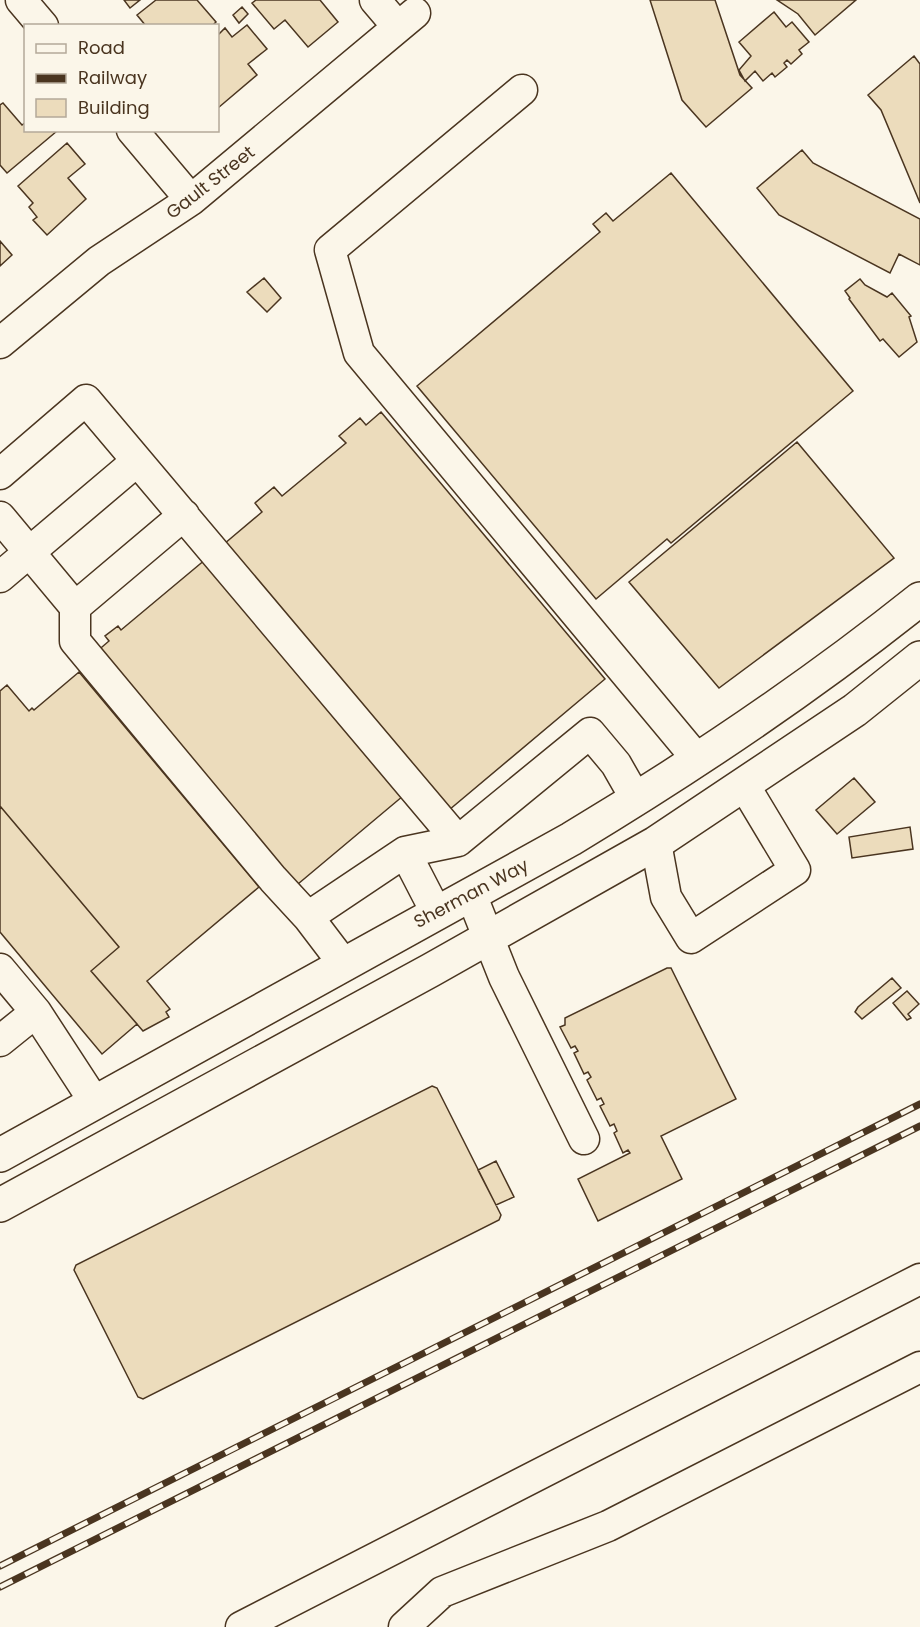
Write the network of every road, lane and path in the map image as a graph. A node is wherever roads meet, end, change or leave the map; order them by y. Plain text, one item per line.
1 (21, 0) edge
2 (375, 0) edge
3 (41, 24) edge
4 (522, 90) dead end
5 (134, 132) edge
6 (191, 200) junction
7 (0, 344) edge
8 (137, 461) junction
9 (0, 474) edge
10 (184, 515) junction
11 (0, 517) edge
12 (29, 552) junction
13 (0, 577) edge
14 (920, 599) edge
15 (75, 608) junction
16 (861, 646) junction
17 (920, 658) edge
18 (884, 687) junction
19 (710, 752) junction
20 (744, 785) junction
21 (636, 800) junction
22 (458, 841) junction
23 (656, 843) junction
24 (405, 852) junction
25 (471, 894) junction
26 (436, 912) junction
27 (308, 916) junction
28 (490, 937) junction
29 (343, 963) junction
30 (0, 969) edge
31 (36, 1012) junction
32 (0, 1041) edge
33 (94, 1101) junction
34 (584, 1139) dead end
35 (115, 1143) junction
36 (0, 1155) edge
37 (0, 1205) edge
38 (920, 1279) edge
39 (920, 1366) edge
40 (241, 1627) edge
41 (404, 1627) edge

1 - 3 street
2 - 6 street, Gault Street
4 - 19 street
5 - 6 street
6 - 7 street, Gault Street
8 - 9 street
8 - 10 street
8 - 12 street
10 - 15 street
10 - 22 street
11 - 12 street
12 - 13 street
12 - 15 street
14 - 16 main road, Sherman Way
15 - 27 street
16 - 18 main road
16 - 19 main road, Sherman Way
17 - 18 main road
18 - 20 main road
19 - 20 main road
19 - 21 main road, Sherman Way
20 - 23 main road
20 - 23 street
21 - 22 street
21 - 23 main road
21 - 25 main road, Sherman Way
22 - 24 street
23 - 28 main road
24 - 26 street
24 - 27 street
25 - 26 main road, Sherman Way
25 - 28 street
26 - 29 main road, Sherman Way
27 - 29 street
28 - 34 street
28 - 35 main road
29 - 33 main road, Sherman Way
30 - 31 street
31 - 32 street
31 - 33 street
33 - 35 main road
33 - 36 main road, Sherman Way
35 - 37 main road
38 - 40 street
39 - 41 street

